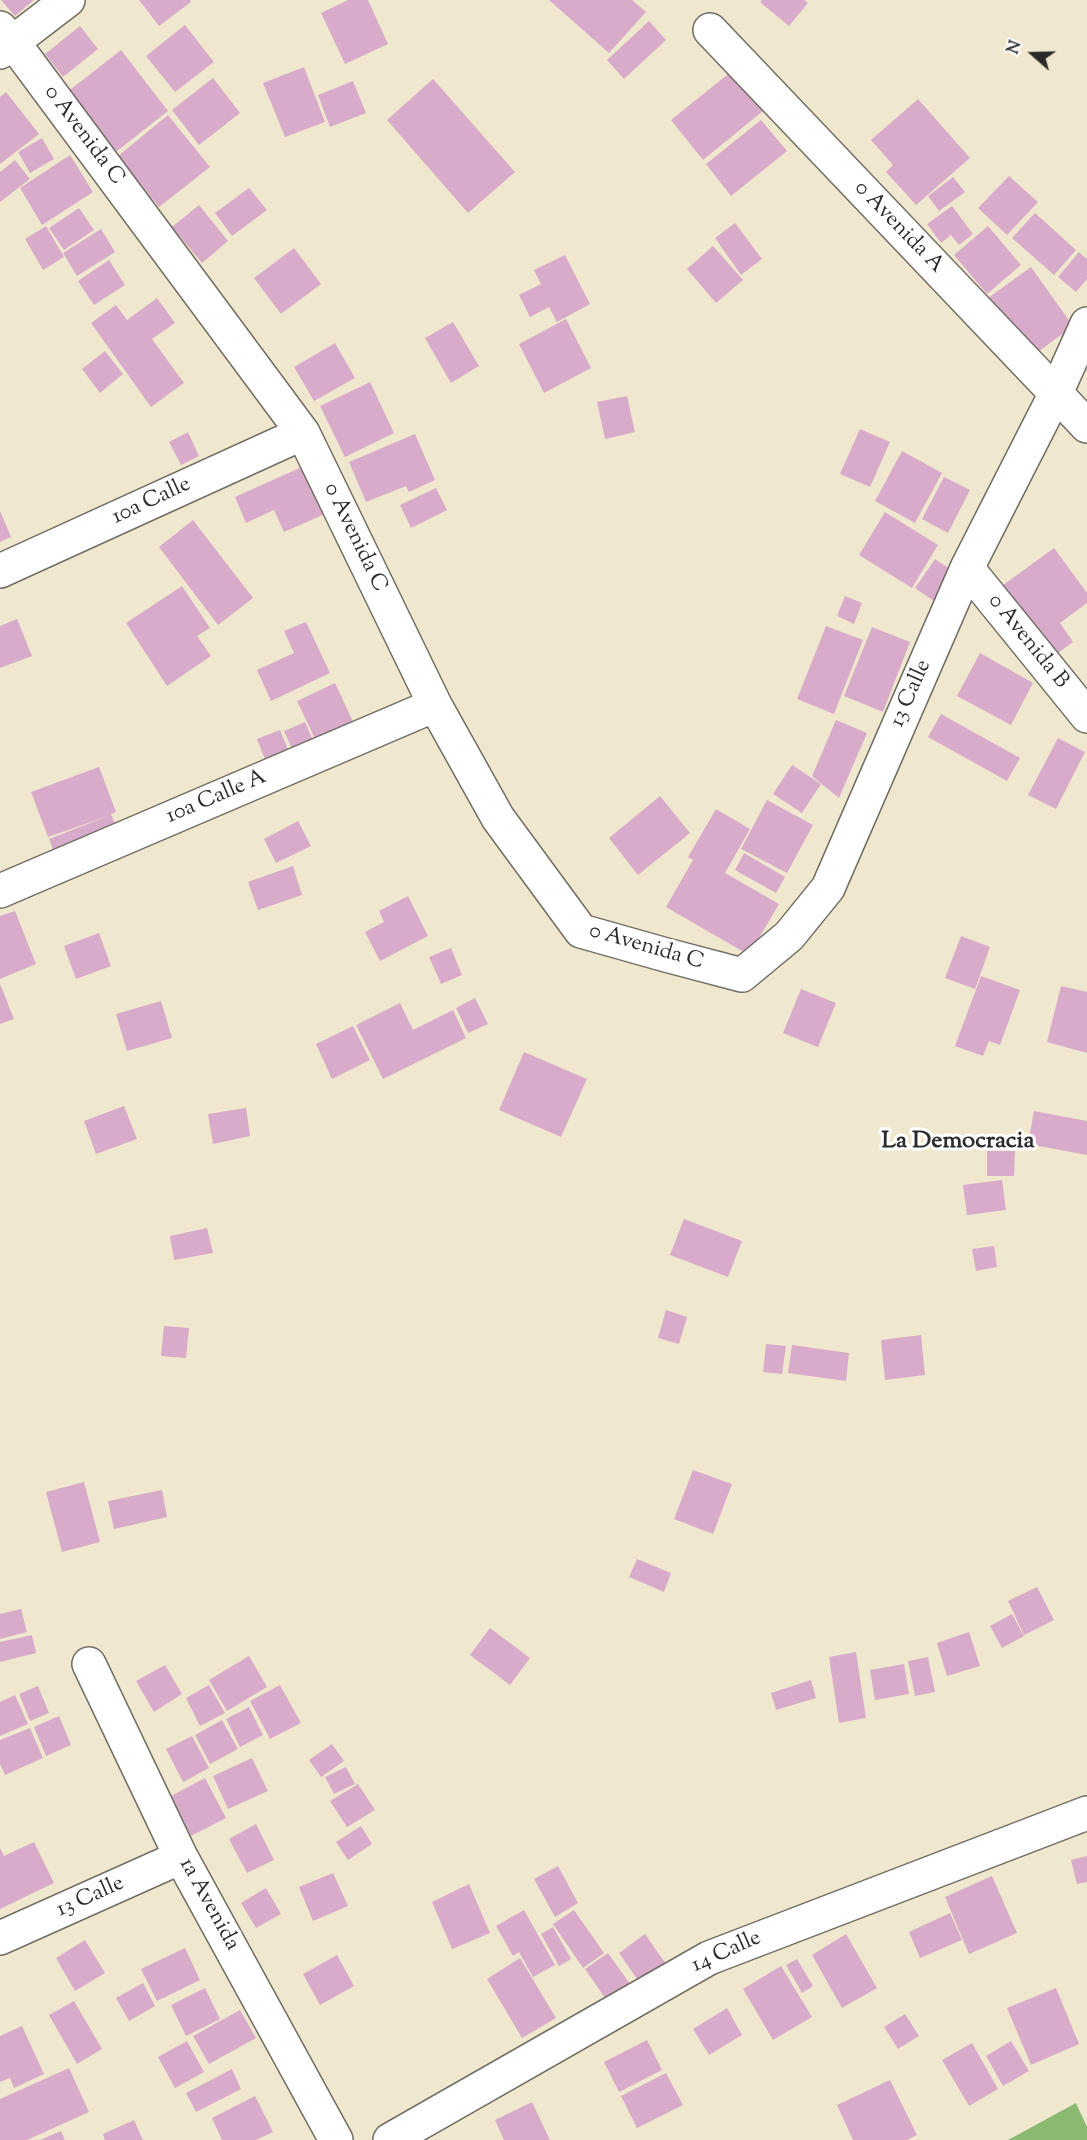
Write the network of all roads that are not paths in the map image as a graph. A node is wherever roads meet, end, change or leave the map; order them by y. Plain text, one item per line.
1 (68, 0) edge
2 (710, 30) dead end
3 (4, 41) edge
4 (1087, 324) edge
5 (1056, 393) junction
6 (1087, 426) edge
7 (303, 433) junction
8 (967, 568) junction
9 (0, 571) edge
10 (435, 705) junction
11 (1087, 716) edge
12 (0, 891) edge
13 (742, 975) joint
14 (89, 1664) dead end
15 (1087, 1813) edge
16 (182, 1857) junction
17 (0, 1938) edge
18 (336, 2140) edge
19 (390, 2140) edge

1 - 3 street
2 - 5 street, 0 Avenida A
3 - 7 street, 0 Avenida C
4 - 5 street, 13 Calle
5 - 6 street, 0 Avenida A
5 - 8 street, 13 Calle
7 - 9 street, 10a Calle
7 - 10 street, 0 Avenida C
8 - 11 street, 0 Avenida B
8 - 13 street, 13 Calle
10 - 12 street, 10a Calle A
10 - 13 street, 0 Avenida C
14 - 16 street, 1a Avenida
15 - 19 street, 14 Calle
16 - 17 street, 13 Calle
16 - 18 street, 1a Avenida

